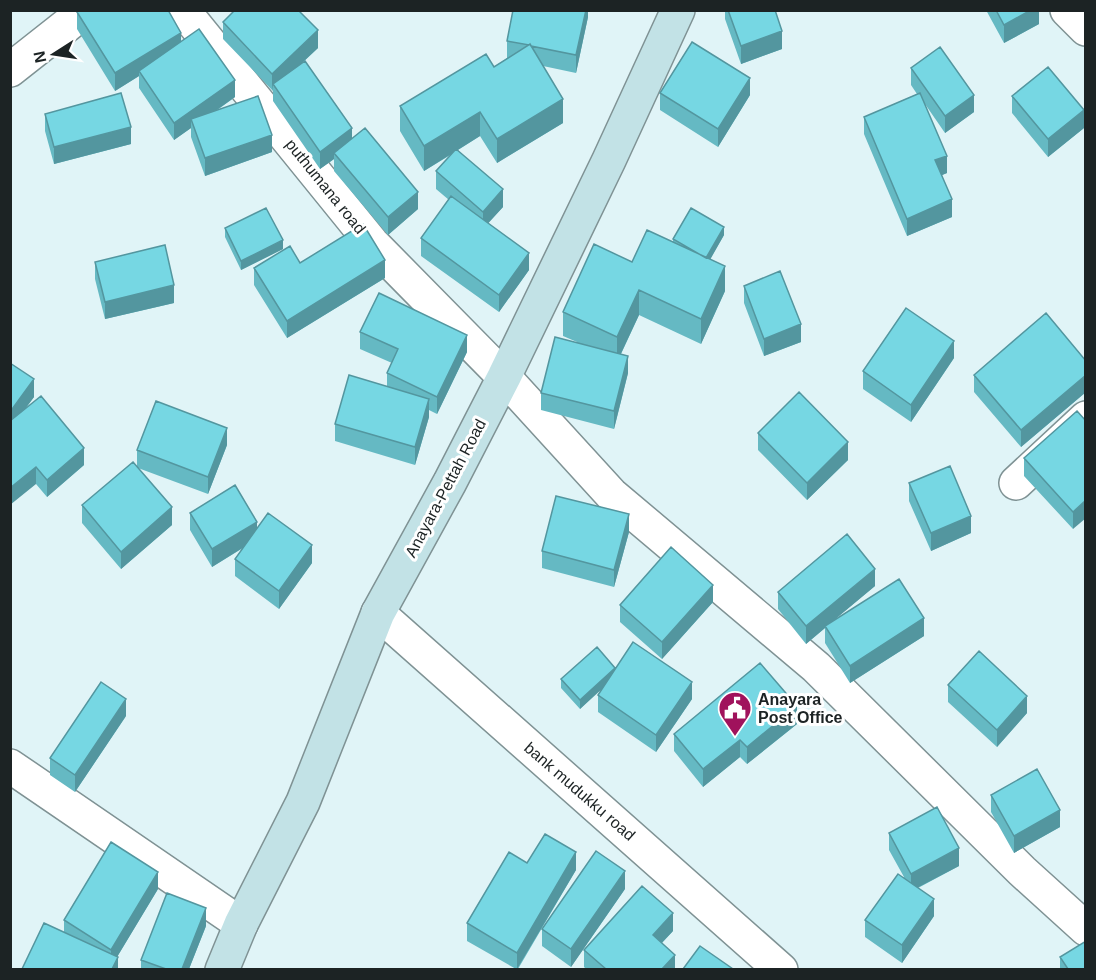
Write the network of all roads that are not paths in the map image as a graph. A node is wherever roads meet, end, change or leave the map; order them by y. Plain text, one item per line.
1 (86, 10) edge
2 (183, 10) edge
3 (678, 10) edge
4 (1067, 10) edge
5 (1086, 29) edge
6 (10, 70) edge
7 (504, 377) junction
8 (1086, 418) edge
9 (1016, 483) dead end
10 (378, 613) junction
11 (10, 766) edge
12 (241, 924) junction
13 (1086, 928) edge
14 (222, 969) edge
15 (782, 969) edge

1 - 6 street
2 - 7 street, puthumana road
3 - 7 main road, Anayara-Pettah Road
4 - 5 street
7 - 10 main road, Anayara-Pettah Road
7 - 13 street, puthumana road
8 - 9 street
10 - 12 main road, Anayara-Pettah Road
10 - 15 street, bank mudukku road
11 - 12 street
12 - 14 main road, Anayara-Pettah Road

